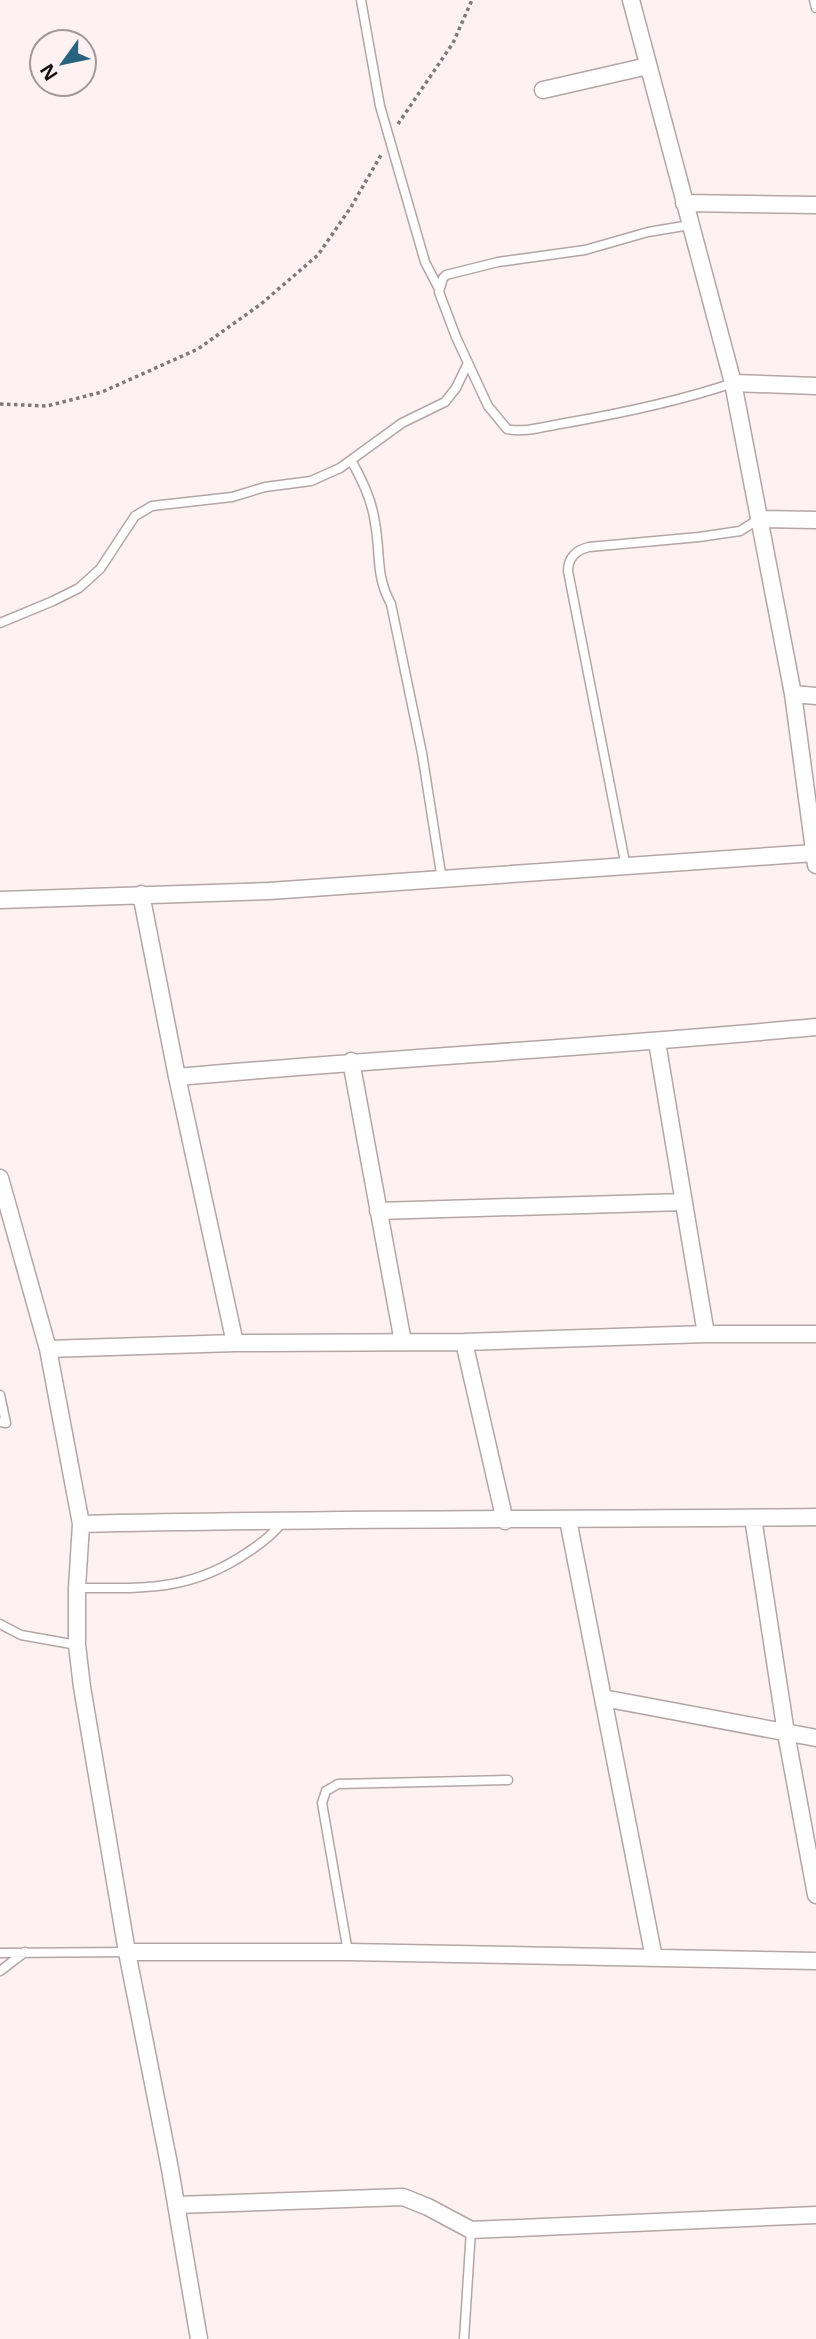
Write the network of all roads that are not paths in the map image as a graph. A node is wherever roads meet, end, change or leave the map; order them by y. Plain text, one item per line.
1 (361, 0) edge
2 (631, 0) edge
3 (814, 0) edge
4 (816, 8) edge
5 (648, 66) junction
6 (543, 90) dead end
7 (684, 203) junction
8 (816, 205) edge
9 (690, 225) junction
10 (438, 287) junction
11 (468, 363) junction
12 (733, 383) junction
13 (816, 386) edge
14 (351, 460) junction
15 (760, 519) junction
16 (816, 520) edge
17 (0, 623) edge
18 (793, 694) junction
19 (816, 696) edge
20 (815, 859) edge
21 (626, 867) junction
22 (442, 880) junction
23 (141, 894) junction
24 (0, 900) edge
25 (816, 1027) edge
26 (657, 1042) junction
27 (351, 1061) junction
28 (177, 1077) junction
29 (0, 1178) edge
30 (684, 1202) junction
31 (378, 1211) junction
32 (706, 1334) junction
33 (816, 1334) edge
34 (403, 1342) junction
35 (464, 1342) junction
36 (235, 1343) junction
37 (48, 1349) junction
38 (0, 1395) edge
39 (0, 1422) edge
40 (816, 1517) edge
41 (753, 1518) junction
42 (284, 1519) junction
43 (568, 1520) junction
44 (505, 1521) junction
45 (81, 1524) junction
46 (76, 1588) junction
47 (0, 1624) edge
48 (77, 1645) junction
49 (603, 1698) junction
50 (786, 1733) junction
51 (816, 1738) edge
52 (508, 1780) dead end
53 (816, 1895) edge
54 (24, 1952) junction
55 (127, 1952) junction
56 (348, 1952) junction
57 (0, 1953) edge
58 (654, 1958) junction
59 (816, 1961) edge
60 (0, 1971) edge
61 (176, 2204) junction
62 (816, 2215) edge
63 (471, 2230) junction
64 (199, 2339) edge
65 (464, 2339) edge

1 - 10 lane
2 - 5 street
3 - 4 lane
5 - 6 street
5 - 7 street
7 - 8 street
7 - 9 street
9 - 10 lane
9 - 12 street
10 - 11 lane
11 - 12 lane
11 - 14 lane
12 - 13 street
12 - 15 street
14 - 17 lane
14 - 22 lane
15 - 16 street
15 - 18 street
15 - 21 lane
18 - 19 street
18 - 20 street
20 - 21 street
21 - 22 street
22 - 23 street
23 - 24 street
23 - 28 street
25 - 26 street
26 - 27 street
26 - 30 street
27 - 28 street
27 - 31 street
28 - 36 street
29 - 37 street
30 - 31 street
30 - 32 street
31 - 34 street
32 - 33 street
32 - 35 street
34 - 35 street
34 - 36 street
35 - 44 street
36 - 37 street
37 - 45 street
38 - 39 lane
40 - 41 street
41 - 43 street
41 - 50 street
42 - 44 street
42 - 45 street
42 - 46 lane
43 - 44 street
43 - 49 street
45 - 46 street
46 - 48 street
47 - 48 lane
48 - 55 street
49 - 50 street
49 - 58 street
50 - 51 street
50 - 53 street
52 - 56 lane
54 - 55 lane
54 - 57 lane
54 - 60 lane
55 - 56 street
55 - 61 street
56 - 58 street
58 - 59 street
61 - 63 street
61 - 64 street
62 - 63 street
63 - 65 lane

